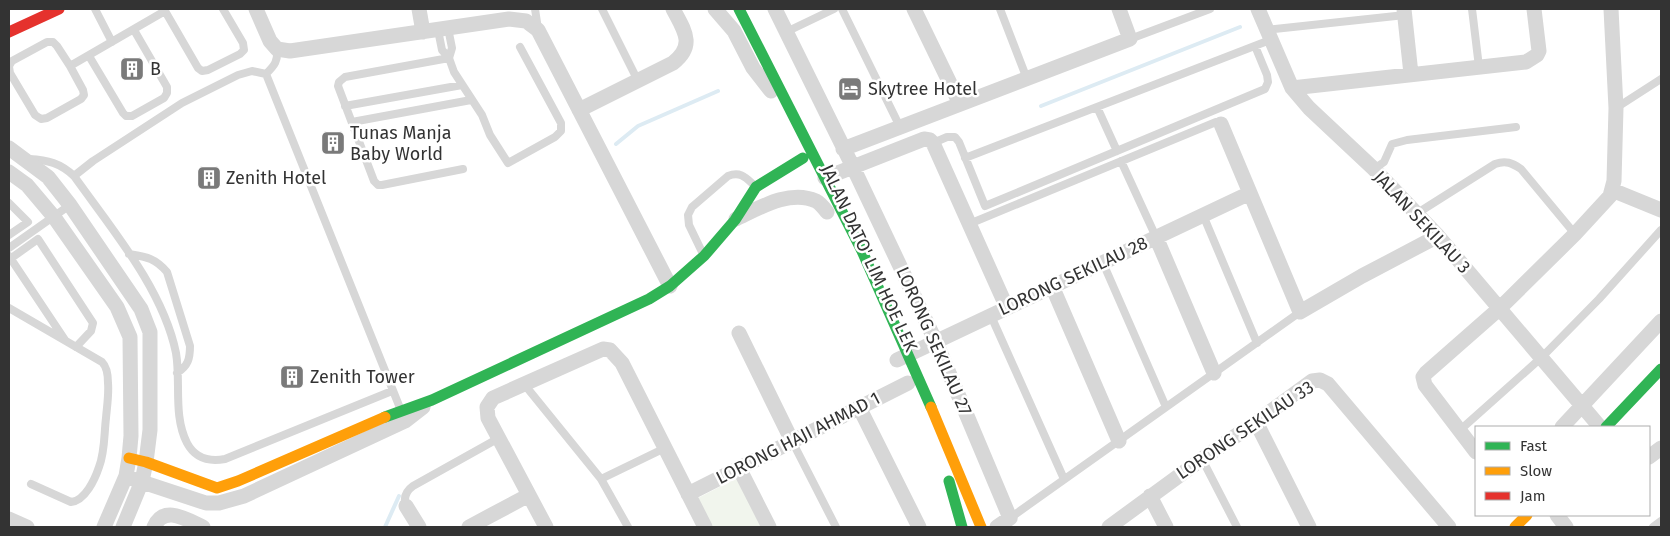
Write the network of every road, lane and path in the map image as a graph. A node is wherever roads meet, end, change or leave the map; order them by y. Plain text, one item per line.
1 (59, 9) edge
2 (95, 9) edge
3 (223, 9) edge
4 (256, 9) edge
5 (419, 9) edge
6 (535, 9) edge
7 (602, 9) edge
8 (673, 9) edge
9 (714, 9) edge
10 (730, 9) edge
11 (739, 9) edge
12 (775, 9) edge
13 (834, 9) edge
14 (842, 9) edge
15 (914, 9) edge
16 (1000, 9) edge
17 (1119, 9) edge
18 (1210, 9) edge
19 (1258, 9) edge
20 (1472, 9) edge
21 (1534, 9) edge
22 (1611, 9) edge
23 (168, 10) edge
24 (1404, 12) edge
25 (1188, 13) edge
26 (134, 30) junction
27 (436, 30) junction
28 (538, 30) junction
29 (9, 32) edge
30 (786, 32) junction
31 (1268, 35) junction
32 (1130, 39) junction
33 (112, 42) junction
34 (1255, 46) junction
35 (520, 47) dead end
36 (452, 48) junction
37 (277, 49) junction
38 (442, 50) junction
39 (89, 56) junction
40 (449, 58) junction
41 (70, 66) junction
42 (9, 67) edge
43 (1479, 67) junction
44 (266, 74) junction
45 (1411, 74) junction
46 (1027, 78) junction
47 (1661, 79) edge
48 (638, 81) junction
49 (462, 85) junction
50 (1292, 88) junction
51 (771, 91) junction
52 (471, 100) junction
53 (960, 104) junction
54 (346, 106) junction
55 (1098, 107) junction
56 (1616, 108) junction
57 (579, 110) junction
58 (352, 122) junction
59 (1220, 124) joint
60 (900, 127) junction
61 (1516, 127) dead end
62 (933, 143) junction
63 (9, 148) edge
64 (843, 149) junction
65 (1117, 151) junction
66 (25, 158) junction
67 (803, 158) junction
68 (965, 158) junction
69 (1122, 161) junction
70 (853, 167) junction
71 (463, 169) dead end
72 (1374, 170) junction
73 (9, 172) edge
74 (74, 176) junction
75 (817, 181) junction
76 (756, 187) junction
77 (1612, 190) junction
78 (1250, 193) junction
79 (9, 203) edge
80 (70, 205) junction
81 (1661, 210) edge
82 (1416, 214) junction
83 (1203, 215) junction
84 (829, 216) joint
85 (54, 217) junction
86 (735, 220) junction
87 (28, 222) junction
88 (969, 224) junction
89 (1661, 230) edge
90 (33, 231) junction
91 (1575, 234) junction
92 (9, 236) edge
93 (1438, 236) junction
94 (1156, 237) junction
95 (38, 240) junction
96 (9, 248) edge
97 (129, 254) junction
98 (704, 256) junction
99 (10, 258) edge
100 (1103, 263) junction
101 (670, 286) junction
102 (1052, 286) junction
103 (158, 303) junction
104 (9, 308) edge
105 (1006, 308) junction
106 (1500, 308) junction
107 (141, 309) junction
108 (1300, 312) junction
109 (991, 316) junction
110 (121, 317) junction
111 (1661, 321) edge
112 (167, 327) junction
113 (150, 332) junction
114 (738, 334) dead end
115 (130, 337) junction
116 (66, 341) junction
117 (936, 342) junction
118 (1258, 343) junction
119 (76, 347) junction
120 (1542, 357) junction
121 (497, 369) junction
122 (903, 369) junction
123 (1661, 370) edge
124 (177, 373) junction
125 (1214, 373) junction
126 (524, 384) junction
127 (392, 391) junction
128 (508, 391) junction
129 (432, 400) joint
130 (1582, 405) junction
131 (859, 407) junction
132 (1166, 407) junction
133 (403, 416) junction
134 (1256, 422) junction
135 (1563, 426) edge
136 (1599, 426) edge
137 (1607, 426) edge
138 (1459, 431) junction
139 (499, 438) junction
140 (792, 441) junction
141 (1119, 441) junction
142 (665, 448) junction
143 (1661, 448) edge
144 (1475, 451) edge
145 (1650, 456) edge
146 (129, 458) junction
147 (1202, 458) junction
148 (146, 462) junction
149 (739, 468) junction
150 (944, 469) dead end
151 (126, 476) junction
152 (601, 478) junction
153 (1064, 479) junction
154 (142, 482) junction
155 (31, 484) dead end
156 (688, 494) junction
157 (529, 495) junction
158 (1150, 496) junction
159 (206, 503) junction
160 (406, 506) joint
161 (1526, 516) edge
162 (1010, 518) junction
163 (9, 519) edge
164 (1661, 521) edge
165 (199, 525) edge
166 (27, 527) edge
167 (104, 527) edge
168 (123, 527) edge
169 (154, 527) edge
170 (419, 527) edge
171 (469, 527) edge
172 (546, 527) edge
173 (628, 527) edge
174 (705, 527) edge
175 (769, 527) edge
176 (836, 527) edge
177 (919, 527) edge
178 (962, 527) edge
179 (980, 527) edge
180 (997, 527) edge
181 (1109, 527) edge
182 (1166, 527) edge
183 (1237, 527) edge
184 (1309, 527) edge
185 (1449, 527) edge
186 (1515, 527) edge
187 (1653, 527) edge

1 - 29 street
2 - 33 lane
3 - 23 lane
4 - 37 street
5 - 27 street
6 - 28 lane
7 - 48 lane
8 - 48 street
9 - 51 street
10 - 51 street, JALAN DATO' LIM HOE LEK
11 - 75 street
12 - 30 street, LORONG SEKILAU 27
13 - 30 lane
14 - 60 lane
15 - 53 street
16 - 46 lane
17 - 32 street
18 - 25 lane
19 - 31 street, JALAN SEKILAU 3
20 - 43 lane
21 - 43 street
22 - 56 street
23 - 26 lane
24 - 31 lane
24 - 45 street
25 - 32 lane
26 - 33 lane
26 - 39 lane
27 - 28 street
27 - 36 lane
27 - 37 street
27 - 38 lane
28 - 57 street
30 - 64 street, LORONG SEKILAU 27
31 - 34 lane
31 - 50 street, JALAN SEKILAU 3
32 - 46 street
33 - 39 lane
34 - 55 lane
34 - 65 lane
35 - 52 lane
36 - 38 lane
36 - 40 lane
37 - 44 lane
38 - 40 lane
39 - 41 lane
40 - 49 lane
40 - 54 lane
41 - 42 lane
41 - 42 lane
43 - 45 street
44 - 74 lane
44 - 127 lane
45 - 50 street
46 - 53 street
47 - 56 lane
48 - 57 street
49 - 52 lane
49 - 54 lane
50 - 72 street, JALAN SEKILAU 3
51 - 67 street, JALAN DATO' LIM HOE LEK
52 - 58 lane
53 - 60 street
54 - 58 lane
55 - 65 lane
55 - 68 lane
56 - 77 street
57 - 101 street
58 - 71 lane
59 - 69 lane
59 - 78 street
60 - 64 street
61 - 72 lane
62 - 68 lane
62 - 70 street
62 - 88 street
63 - 66 street
64 - 70 street, LORONG SEKILAU 27
65 - 68 lane
66 - 74 lane
66 - 80 street
67 - 75 street, JALAN DATO' LIM HOE LEK
67 - 76 street
69 - 88 lane
69 - 94 lane
70 - 75 street
70 - 117 street, LORONG SEKILAU 27
72 - 82 street, JALAN SEKILAU 3
73 - 85 street
74 - 97 lane
75 - 84 street, JALAN DATO' LIM HOE LEK
75 - 122 street, JALAN DATO' LIM HOE LEK
76 - 86 street
76 - 98 lane
77 - 81 street
77 - 91 street
78 - 83 street, LORONG SEKILAU 28
78 - 108 street
79 - 87 lane
80 - 85 lane
80 - 107 street
82 - 91 lane
82 - 93 street, JALAN SEKILAU 3
83 - 94 street, LORONG SEKILAU 28
83 - 118 lane
84 - 86 street
85 - 90 lane
85 - 110 street
86 - 98 street
87 - 90 lane
87 - 92 lane
88 - 105 street
89 - 120 lane
90 - 95 lane
90 - 96 lane
91 - 106 street
93 - 106 street, JALAN SEKILAU 3
93 - 108 street
94 - 100 street, LORONG SEKILAU 28
94 - 125 street
95 - 99 lane
95 - 119 lane
97 - 103 lane
97 - 124 lane
98 - 101 street
99 - 116 lane
100 - 102 street, LORONG SEKILAU 28
100 - 132 lane
101 - 121 street
102 - 105 street, LORONG SEKILAU 28
102 - 141 street
103 - 107 lane
103 - 112 lane
104 - 116 lane
105 - 109 street, LORONG SEKILAU 28
106 - 120 street, JALAN SEKILAU 3
106 - 138 street
107 - 110 street
107 - 113 street
108 - 118 lane
109 - 117 street, LORONG SEKILAU 28
109 - 153 lane
110 - 115 street
111 - 130 street
112 - 113 lane
112 - 124 lane
113 - 115 street
113 - 148 street
114 - 140 street
115 - 146 street
116 - 119 lane
117 - 122 street, LORONG SEKILAU 28
117 - 162 street, LORONG SEKILAU 27
118 - 125 lane
119 - 155 lane
120 - 130 street, JALAN SEKILAU 3
120 - 138 lane
121 - 128 street
121 - 129 street
122 - 131 street, LORONG HAJI AHMAD 1
122 - 179 street, JALAN DATO' LIM HOE LEK
123 - 137 street
124 - 127 lane
125 - 132 lane
126 - 128 street
126 - 142 street
126 - 152 lane
127 - 133 lane
128 - 139 street
129 - 133 street
130 - 135 street
130 - 136 street, JALAN SEKILAU 3
131 - 140 street, LORONG HAJI AHMAD 1
131 - 177 street
132 - 141 lane
133 - 148 street
133 - 159 street
134 - 147 street, LORONG SEKILAU 33
134 - 184 street
134 - 185 street, LORONG SEKILAU 33
138 - 144 street
139 - 157 street
139 - 160 lane
140 - 149 street, LORONG HAJI AHMAD 1
140 - 176 lane
141 - 153 lane
142 - 152 lane
142 - 156 street
143 - 145 street
146 - 148 street
146 - 151 street
147 - 158 street, LORONG SEKILAU 33
147 - 183 lane
148 - 154 street
149 - 156 street, LORONG HAJI AHMAD 1
149 - 175 street
150 - 178 street
151 - 154 street
151 - 167 street
152 - 173 lane
153 - 162 lane
154 - 159 street
154 - 168 street
156 - 174 street
157 - 171 street
157 - 172 street
158 - 181 street, LORONG SEKILAU 33
158 - 182 street
159 - 165 street
160 - 170 street
161 - 186 street
162 - 180 street
163 - 166 street
164 - 187 lane
165 - 169 street

